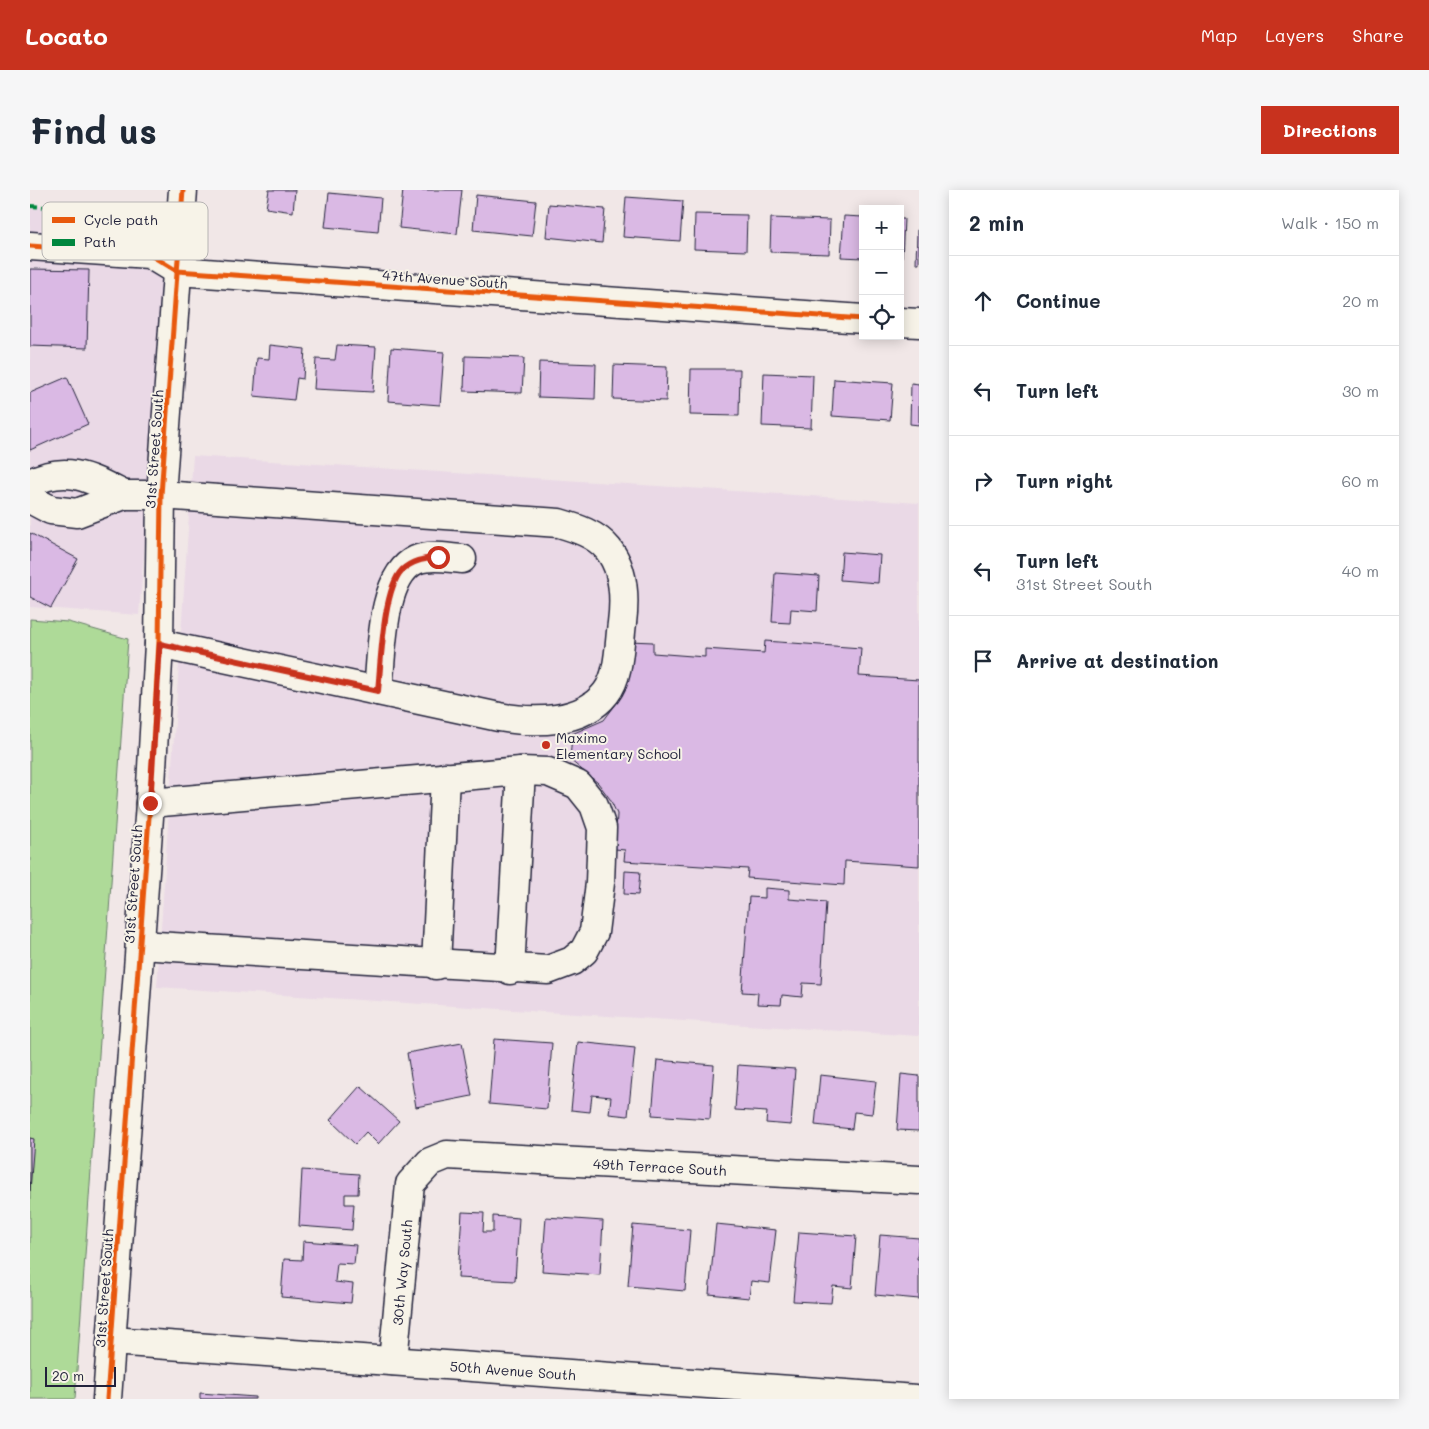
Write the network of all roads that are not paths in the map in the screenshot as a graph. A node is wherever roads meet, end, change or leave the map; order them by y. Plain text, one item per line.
1 (159, 260) edge
2 (178, 260) edge
3 (177, 271) junction
4 (859, 319) edge
5 (904, 322) edge
6 (919, 323) edge
7 (30, 483) edge
8 (124, 495) junction
9 (161, 495) junction
10 (30, 499) edge
11 (462, 559) dead end
12 (160, 644) junction
13 (378, 691) junction
14 (521, 771) junction
15 (445, 777) junction
16 (150, 803) junction
17 (140, 945) junction
18 (436, 965) junction
19 (510, 970) junction
20 (919, 1180) edge
21 (410, 1184) joint
22 (112, 1341) junction
23 (394, 1360) junction
24 (862, 1397) edge
25 (107, 1399) edge
26 (916, 1399) edge

1 - 3 street, 47th Avenue South
2 - 3 street, 31st Street South
3 - 4 street, 47th Avenue South
3 - 9 street, 31st Street South
5 - 6 street
7 - 8 street
8 - 9 street
8 - 10 street
9 - 12 street, 31st Street South
9 - 13 street
11 - 13 street
12 - 13 street
12 - 16 street, 31st Street South
14 - 15 street
14 - 19 street
14 - 19 street
15 - 16 street
15 - 18 street
16 - 17 street, 31st Street South
17 - 18 street
17 - 22 street, 31st Street South
18 - 19 street
20 - 21 street, 49th Terrace South
21 - 23 street, 30th Way South
22 - 23 street, 50th Avenue South
22 - 25 street, 31st Street South
23 - 24 street, 50th Avenue South
24 - 26 street, 50th Avenue South

